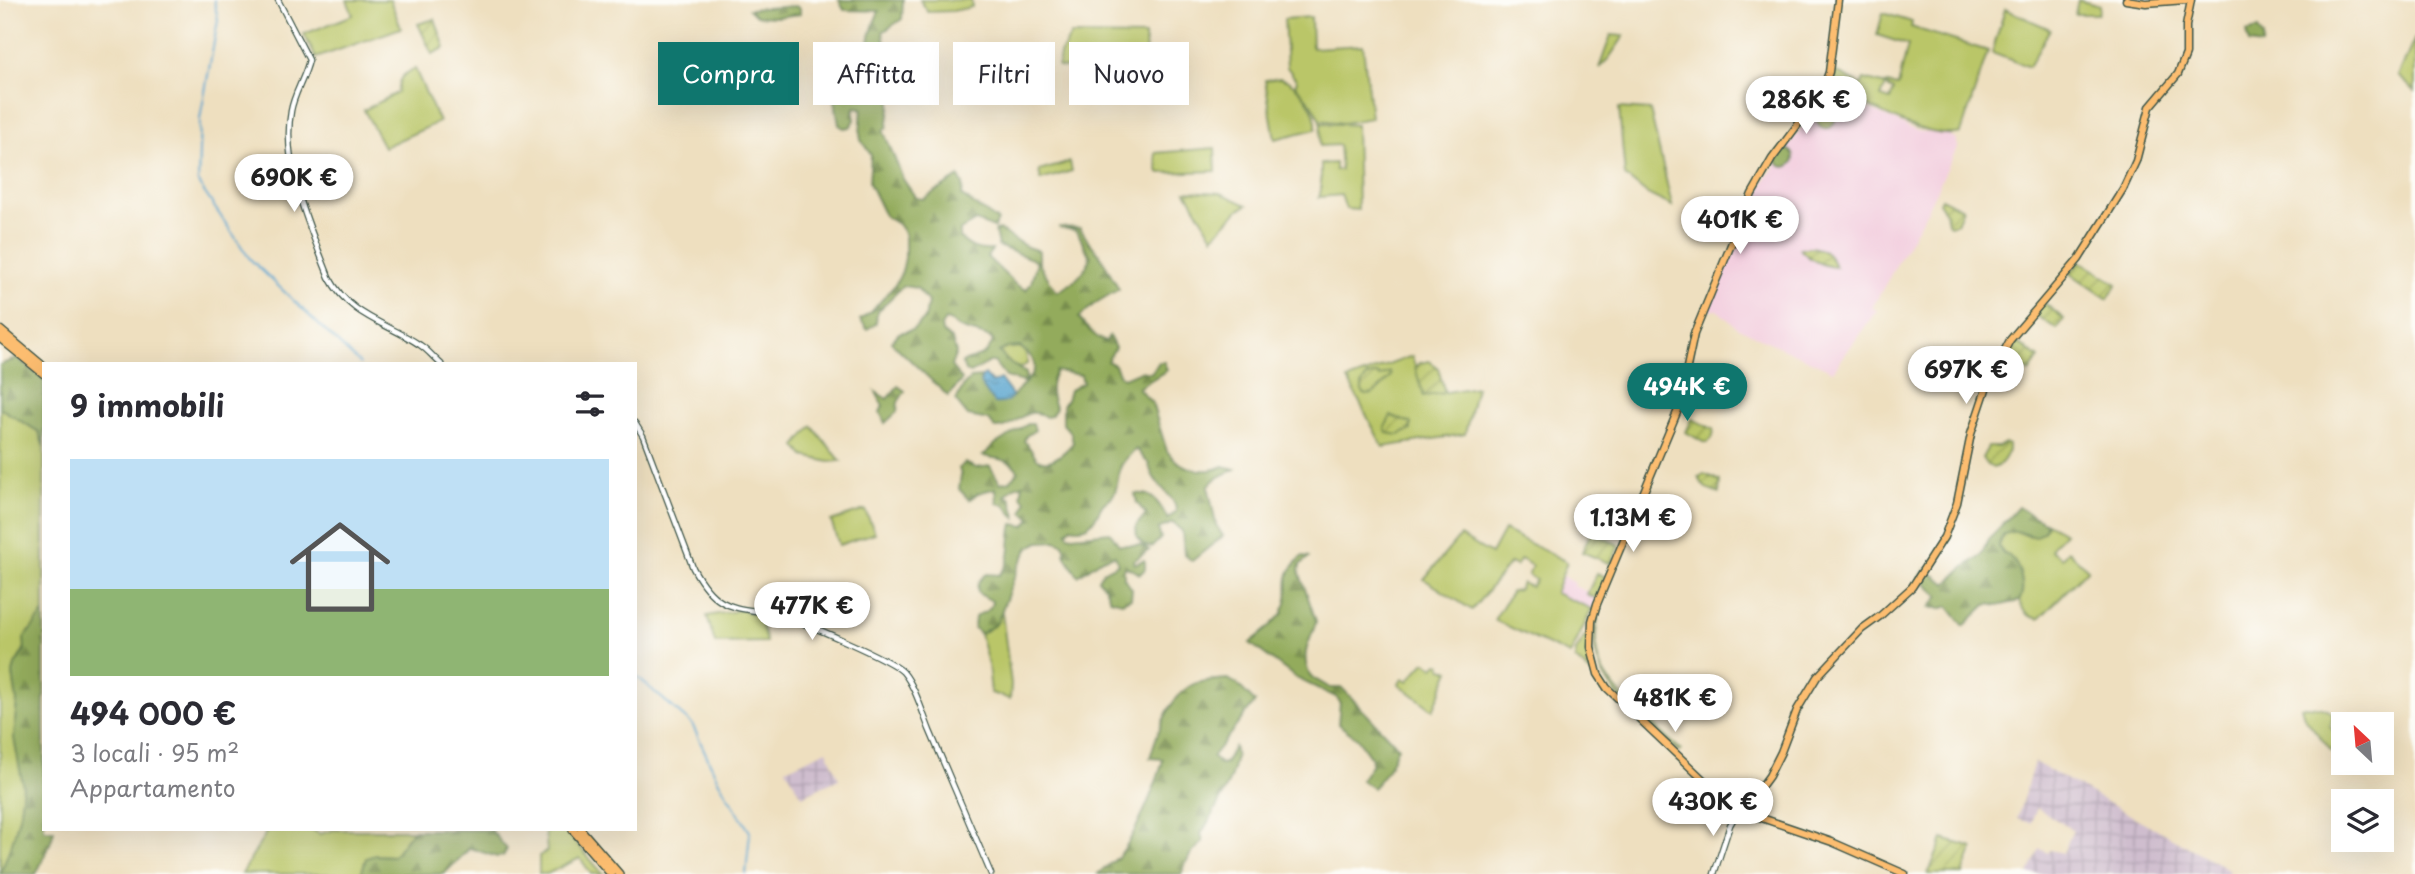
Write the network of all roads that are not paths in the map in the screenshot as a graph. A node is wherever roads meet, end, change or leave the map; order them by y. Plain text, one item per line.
1 (278, 0) edge
2 (1838, 0) edge
3 (2126, 0) edge
4 (2189, 3) edge
5 (0, 330) edge
6 (0, 338) edge
7 (439, 362) edge
8 (42, 365) edge
9 (42, 372) edge
10 (637, 426) edge
11 (1741, 807) junction
12 (574, 831) edge
13 (582, 831) edge
14 (611, 874) edge
15 (619, 874) edge
16 (991, 874) edge
17 (1714, 874) edge
18 (1905, 874) edge

1 - 7 street
2 - 11 main road
3 - 4 main road
4 - 11 main road
5 - 8 highway
6 - 9 highway
10 - 16 street
11 - 17 street
11 - 18 main road
12 - 14 highway
13 - 15 highway

